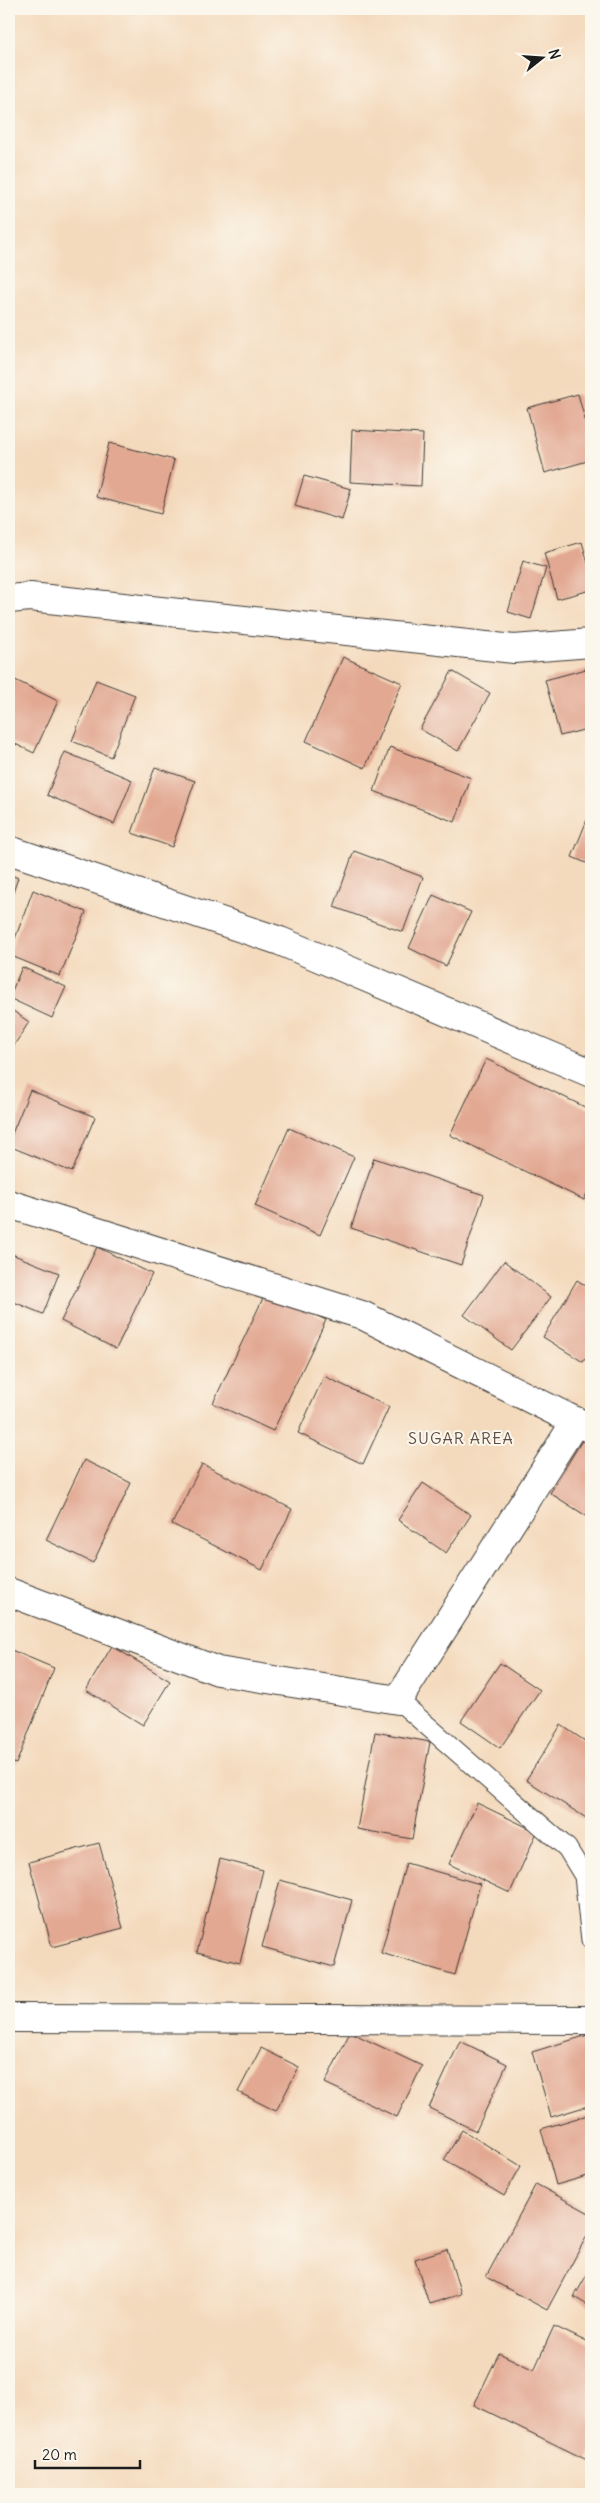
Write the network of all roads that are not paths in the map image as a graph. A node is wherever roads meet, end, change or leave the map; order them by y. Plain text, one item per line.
1 (9, 598) edge
2 (591, 643) edge
3 (9, 850) edge
4 (591, 1073) edge
5 (9, 1204) edge
6 (584, 1425) edge
7 (9, 1592) edge
8 (398, 1700) junction
9 (591, 1940) edge
10 (9, 2018) edge
11 (591, 2020) edge

1 - 2 street
3 - 4 street
5 - 6 street
6 - 8 street
7 - 8 street
8 - 9 lane
10 - 11 street

